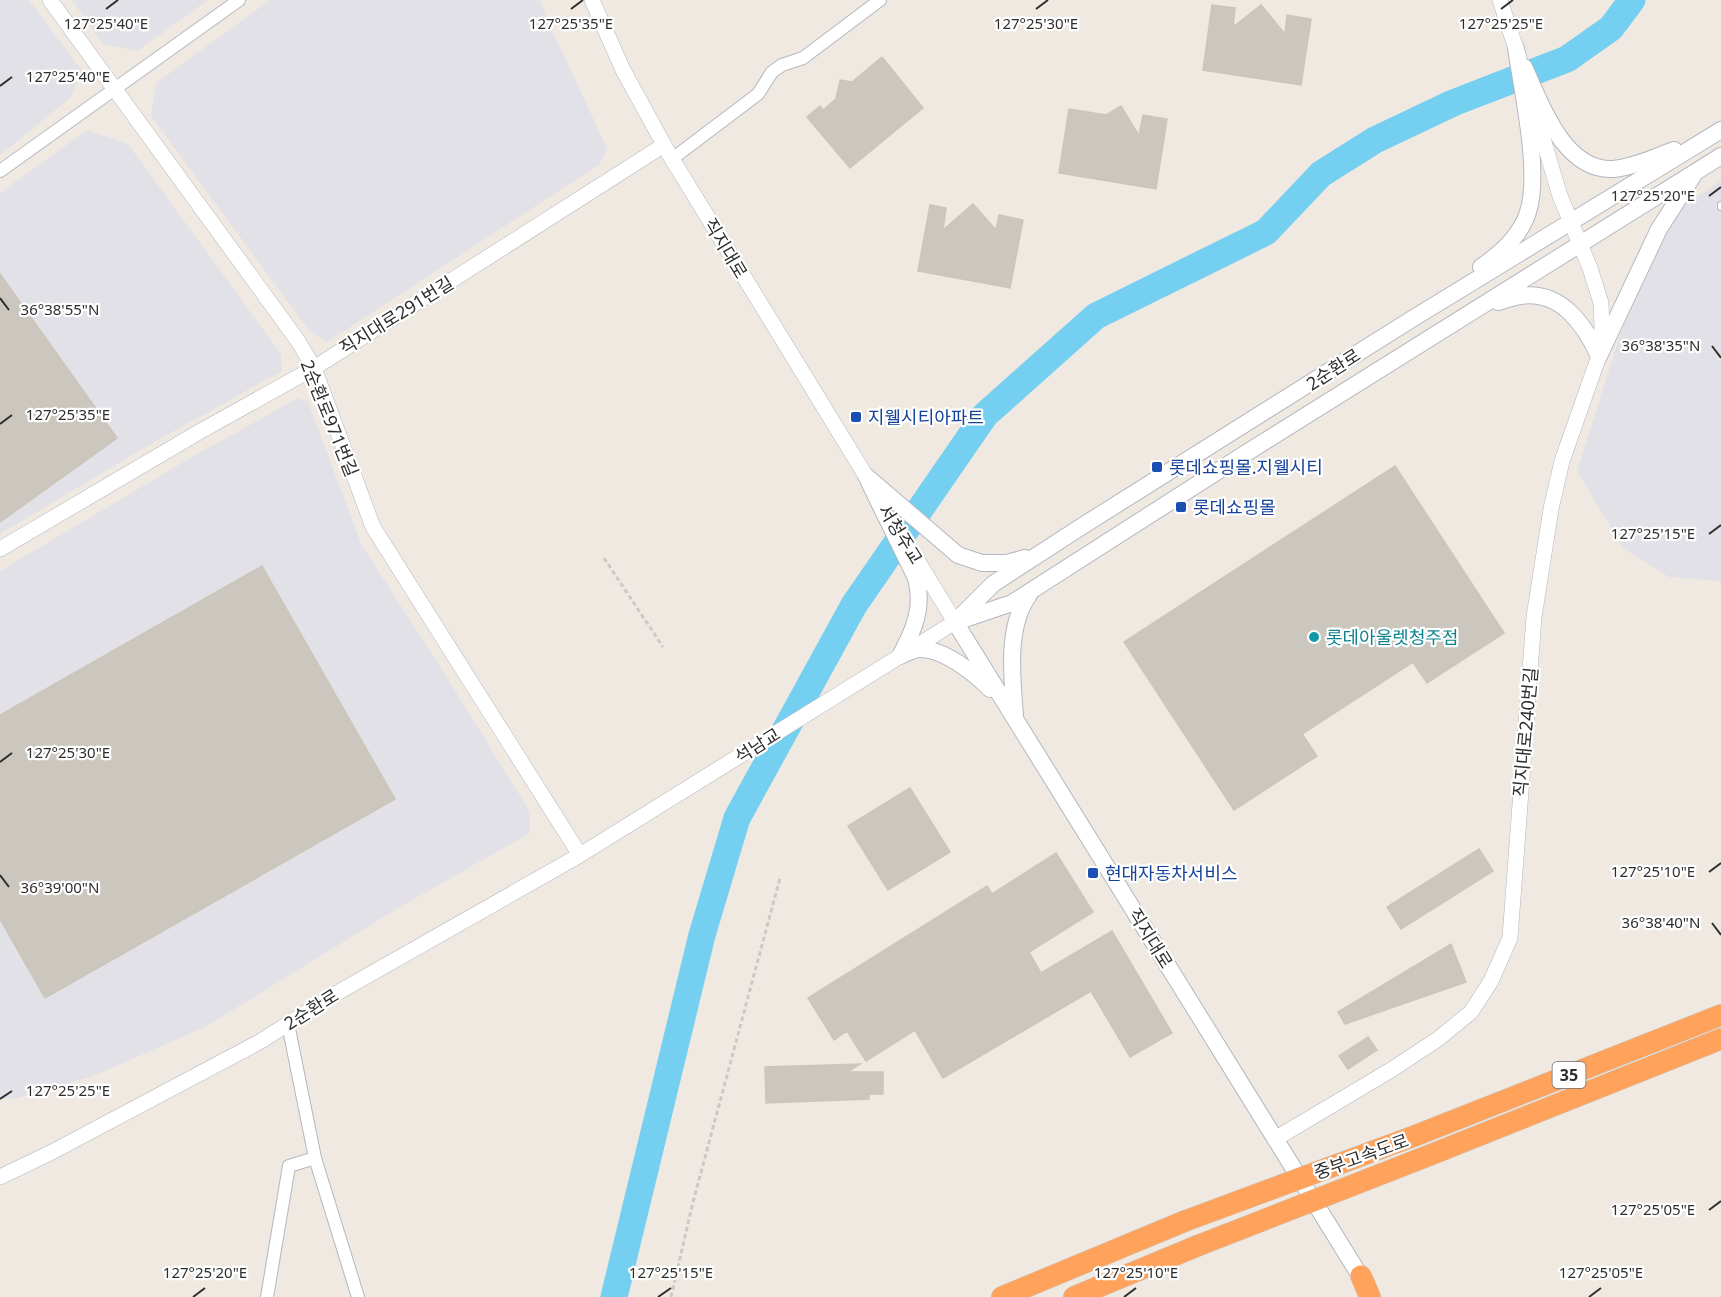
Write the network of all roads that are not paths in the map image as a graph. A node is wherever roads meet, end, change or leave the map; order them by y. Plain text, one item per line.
1 (50, 0) edge
2 (239, 0) edge
3 (592, 0) edge
4 (880, 0) edge
5 (1500, 1) edge
6 (1516, 48) junction
7 (114, 90) junction
8 (1714, 134) edge
9 (1543, 140) junction
10 (664, 145) junction
11 (1721, 156) edge
12 (672, 159) junction
13 (0, 171) edge
14 (1696, 171) junction
15 (1570, 223) junction
16 (1580, 244) junction
17 (1601, 303) junction
18 (1480, 306) junction
19 (1412, 319) junction
20 (1611, 331) junction
21 (1599, 356) junction
22 (314, 368) junction
23 (871, 485) junction
24 (0, 549) edge
25 (1040, 553) junction
26 (922, 579) junction
27 (1033, 589) junction
28 (956, 622) junction
29 (898, 657) junction
30 (1015, 719) junction
31 (616, 832) joint
32 (580, 855) junction
33 (1721, 1015) edge
34 (288, 1024) junction
35 (1721, 1039) edge
36 (1275, 1139) junction
37 (315, 1158) junction
38 (0, 1177) edge
39 (1360, 1276) joint
40 (267, 1297) edge
41 (358, 1297) edge
42 (1002, 1297) edge
43 (1074, 1297) edge
44 (1372, 1297) edge

1 - 7 street, 2순환로971번길
2 - 7 street
3 - 10 street, 직지대로
4 - 12 street
5 - 6 street
6 - 9 main road
6 - 9 main road
7 - 13 street
7 - 22 street, 2순환로971번길
8 - 9 main road
8 - 15 main road, 2순환로
9 - 15 street, 직지대로240번길
9 - 19 main road
10 - 12 street, 직지대로
10 - 22 street, 직지대로291번길
11 - 14 main road, 2순환로
12 - 23 street, 직지대로
14 - 16 main road, 2순환로
14 - 20 main road
15 - 16 street, 직지대로240번길
15 - 19 main road, 2순환로
16 - 17 street, 직지대로240번길
16 - 18 main road, 2순환로
17 - 20 street
17 - 21 street, 직지대로240번길
18 - 21 main road
18 - 27 main road, 2순환로
19 - 25 main road, 2순환로
20 - 21 main road
21 - 36 street, 직지대로240번길
22 - 24 street, 직지대로291번길
22 - 32 street, 2순환로971번길
23 - 25 main road
23 - 26 main road
25 - 28 main road, 2순환로
26 - 28 street, 직지대로
26 - 29 main road
27 - 28 main road, 2순환로
27 - 30 main road
28 - 29 street, 2순환로
28 - 30 main road, 직지대로
29 - 30 main road
29 - 31 street, 석남교
30 - 36 main road, 직지대로
31 - 32 street, 2순환로
32 - 34 street, 2순환로
33 - 42 highway, 중부고속도로 / 35, bridge
34 - 37 street
34 - 38 street, 2순환로
35 - 43 highway, 중부고속도로 / 35, bridge
36 - 39 main road, 직지대로
37 - 40 street
37 - 41 street
39 - 44 highway

